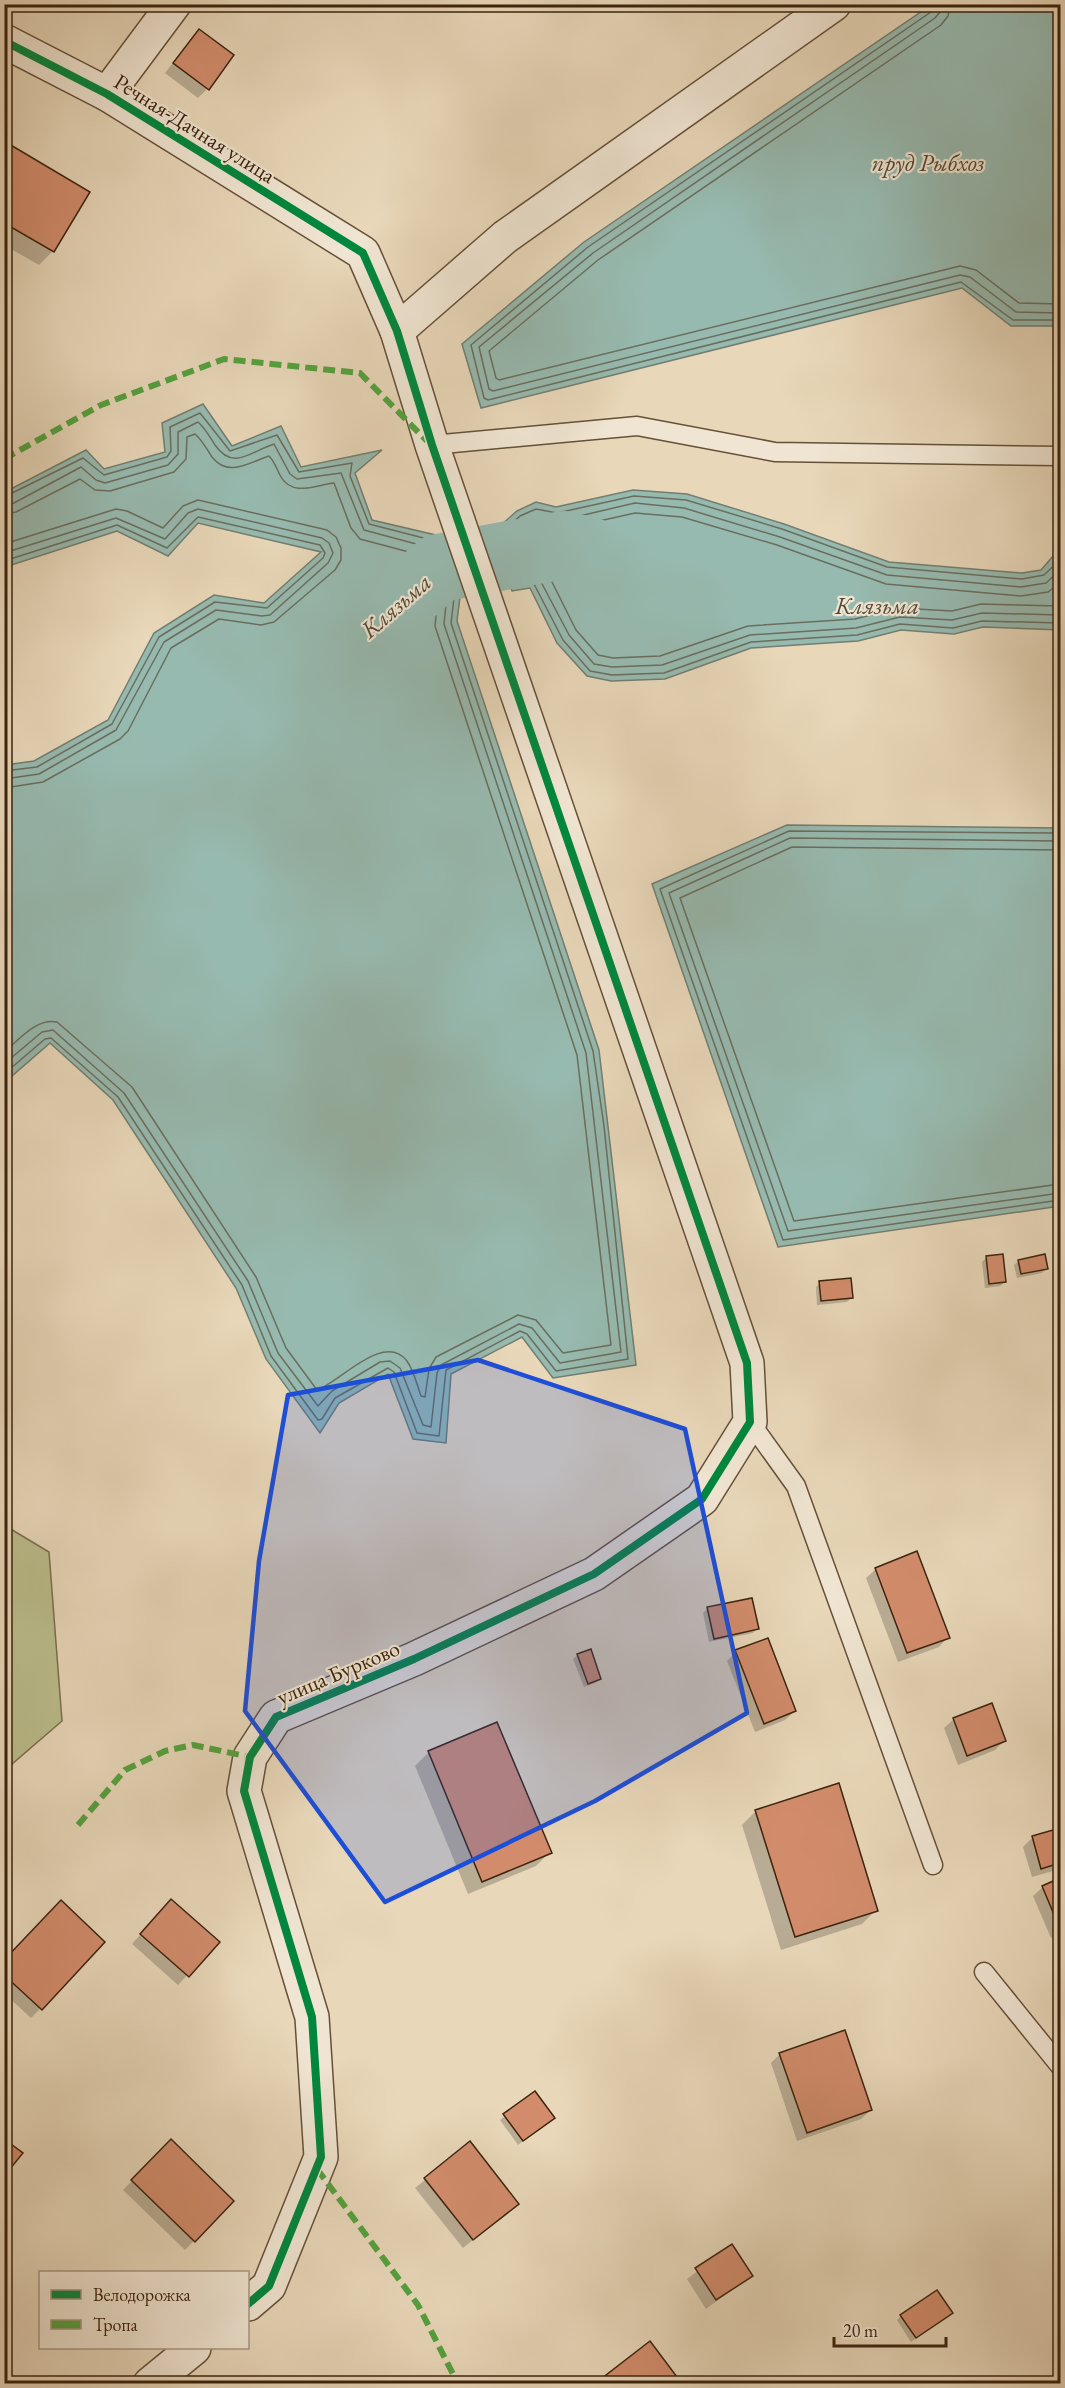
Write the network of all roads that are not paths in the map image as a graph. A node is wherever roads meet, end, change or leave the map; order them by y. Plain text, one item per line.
1 (174, 4) edge
2 (834, 4) edge
3 (4, 41) edge
4 (107, 94) junction
5 (397, 331) junction
6 (432, 446) junction
7 (1060, 456) edge
8 (750, 1422) junction
9 (933, 1865) dead end
10 (984, 1972) dead end
11 (1060, 2066) edge
12 (249, 2303) edge
13 (193, 2349) edge
14 (150, 2384) edge

1 - 4 street
2 - 5 street
3 - 4 street, Речная-Дачная улица
4 - 5 street, Речная-Дачная улица
5 - 6 street
6 - 7 lane
6 - 8 street
8 - 9 lane
8 - 12 street, улица Бурково
10 - 11 lane
13 - 14 street

